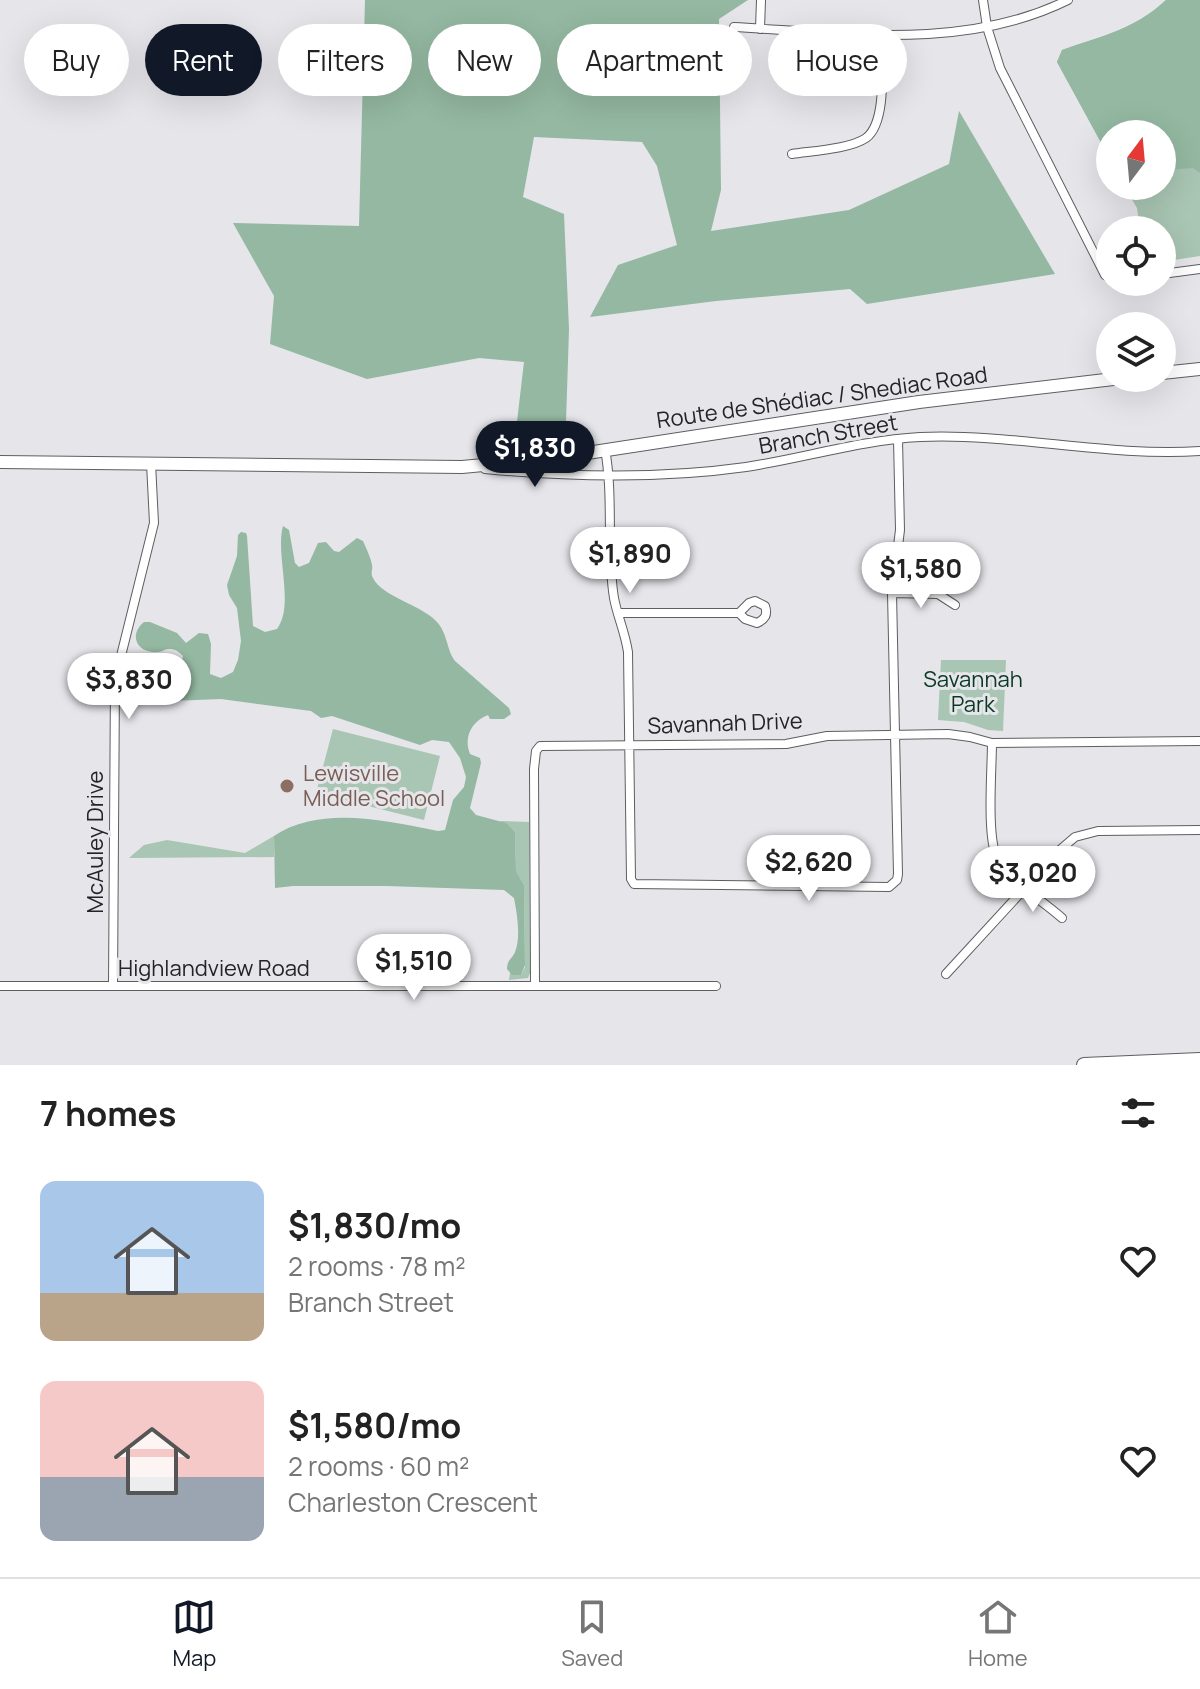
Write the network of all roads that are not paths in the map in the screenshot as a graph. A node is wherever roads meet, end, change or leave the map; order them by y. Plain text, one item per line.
1 (761, 0) edge
2 (983, 0) edge
3 (1068, 0) edge
4 (987, 27) junction
5 (752, 28) edge
6 (760, 29) junction
7 (768, 29) edge
8 (907, 34) edge
9 (881, 96) edge
10 (792, 154) dead end
11 (1096, 258) edge
12 (1200, 269) edge
13 (1176, 272) edge
14 (1200, 369) edge
15 (1176, 372) edge
16 (1096, 381) edge
17 (898, 439) junction
18 (605, 449) junction
19 (1200, 451) edge
20 (0, 462) edge
21 (151, 463) junction
22 (462, 467) junction
23 (609, 474) junction
24 (892, 593) junction
25 (955, 605) dead end
26 (620, 613) junction
27 (739, 613) dead end
28 (894, 735) junction
29 (1200, 741) edge
30 (992, 743) junction
31 (629, 744) junction
32 (1200, 830) edge
33 (1025, 887) junction
34 (1062, 918) dead end
35 (946, 974) dead end
36 (0, 986) edge
37 (113, 986) junction
38 (535, 986) junction
39 (716, 986) dead end
40 (1200, 1060) edge
41 (1084, 1065) edge

1 - 6 street
2 - 4 street
3 - 4 street
4 - 8 street
4 - 11 street
5 - 6 street
6 - 7 street
9 - 10 street
12 - 13 street
14 - 15 main road
16 - 18 main road, Route de Shédiac / Shediac Road
17 - 19 street, Branch Street
17 - 23 street, Branch Street
17 - 24 street
18 - 22 main road, Route de Shédiac / Shediac Road
18 - 23 street
20 - 21 main road, Route de Shédiac / Shediac Road
21 - 22 main road, Route de Shédiac / Shediac Road
21 - 37 street, McAuley Drive
22 - 23 street, Branch Street
23 - 26 street
24 - 25 street
24 - 28 street
26 - 27 street
26 - 31 street
28 - 30 street, Savannah Drive
28 - 31 street, Savannah Drive
28 - 31 street
29 - 30 street, Savannah Drive
30 - 33 street
31 - 38 street, Savannah Drive
32 - 33 street
33 - 34 street
33 - 35 street
36 - 37 street, Highlandview Road
37 - 38 street, Highlandview Road
38 - 39 street, Highlandview Road
40 - 41 highway

